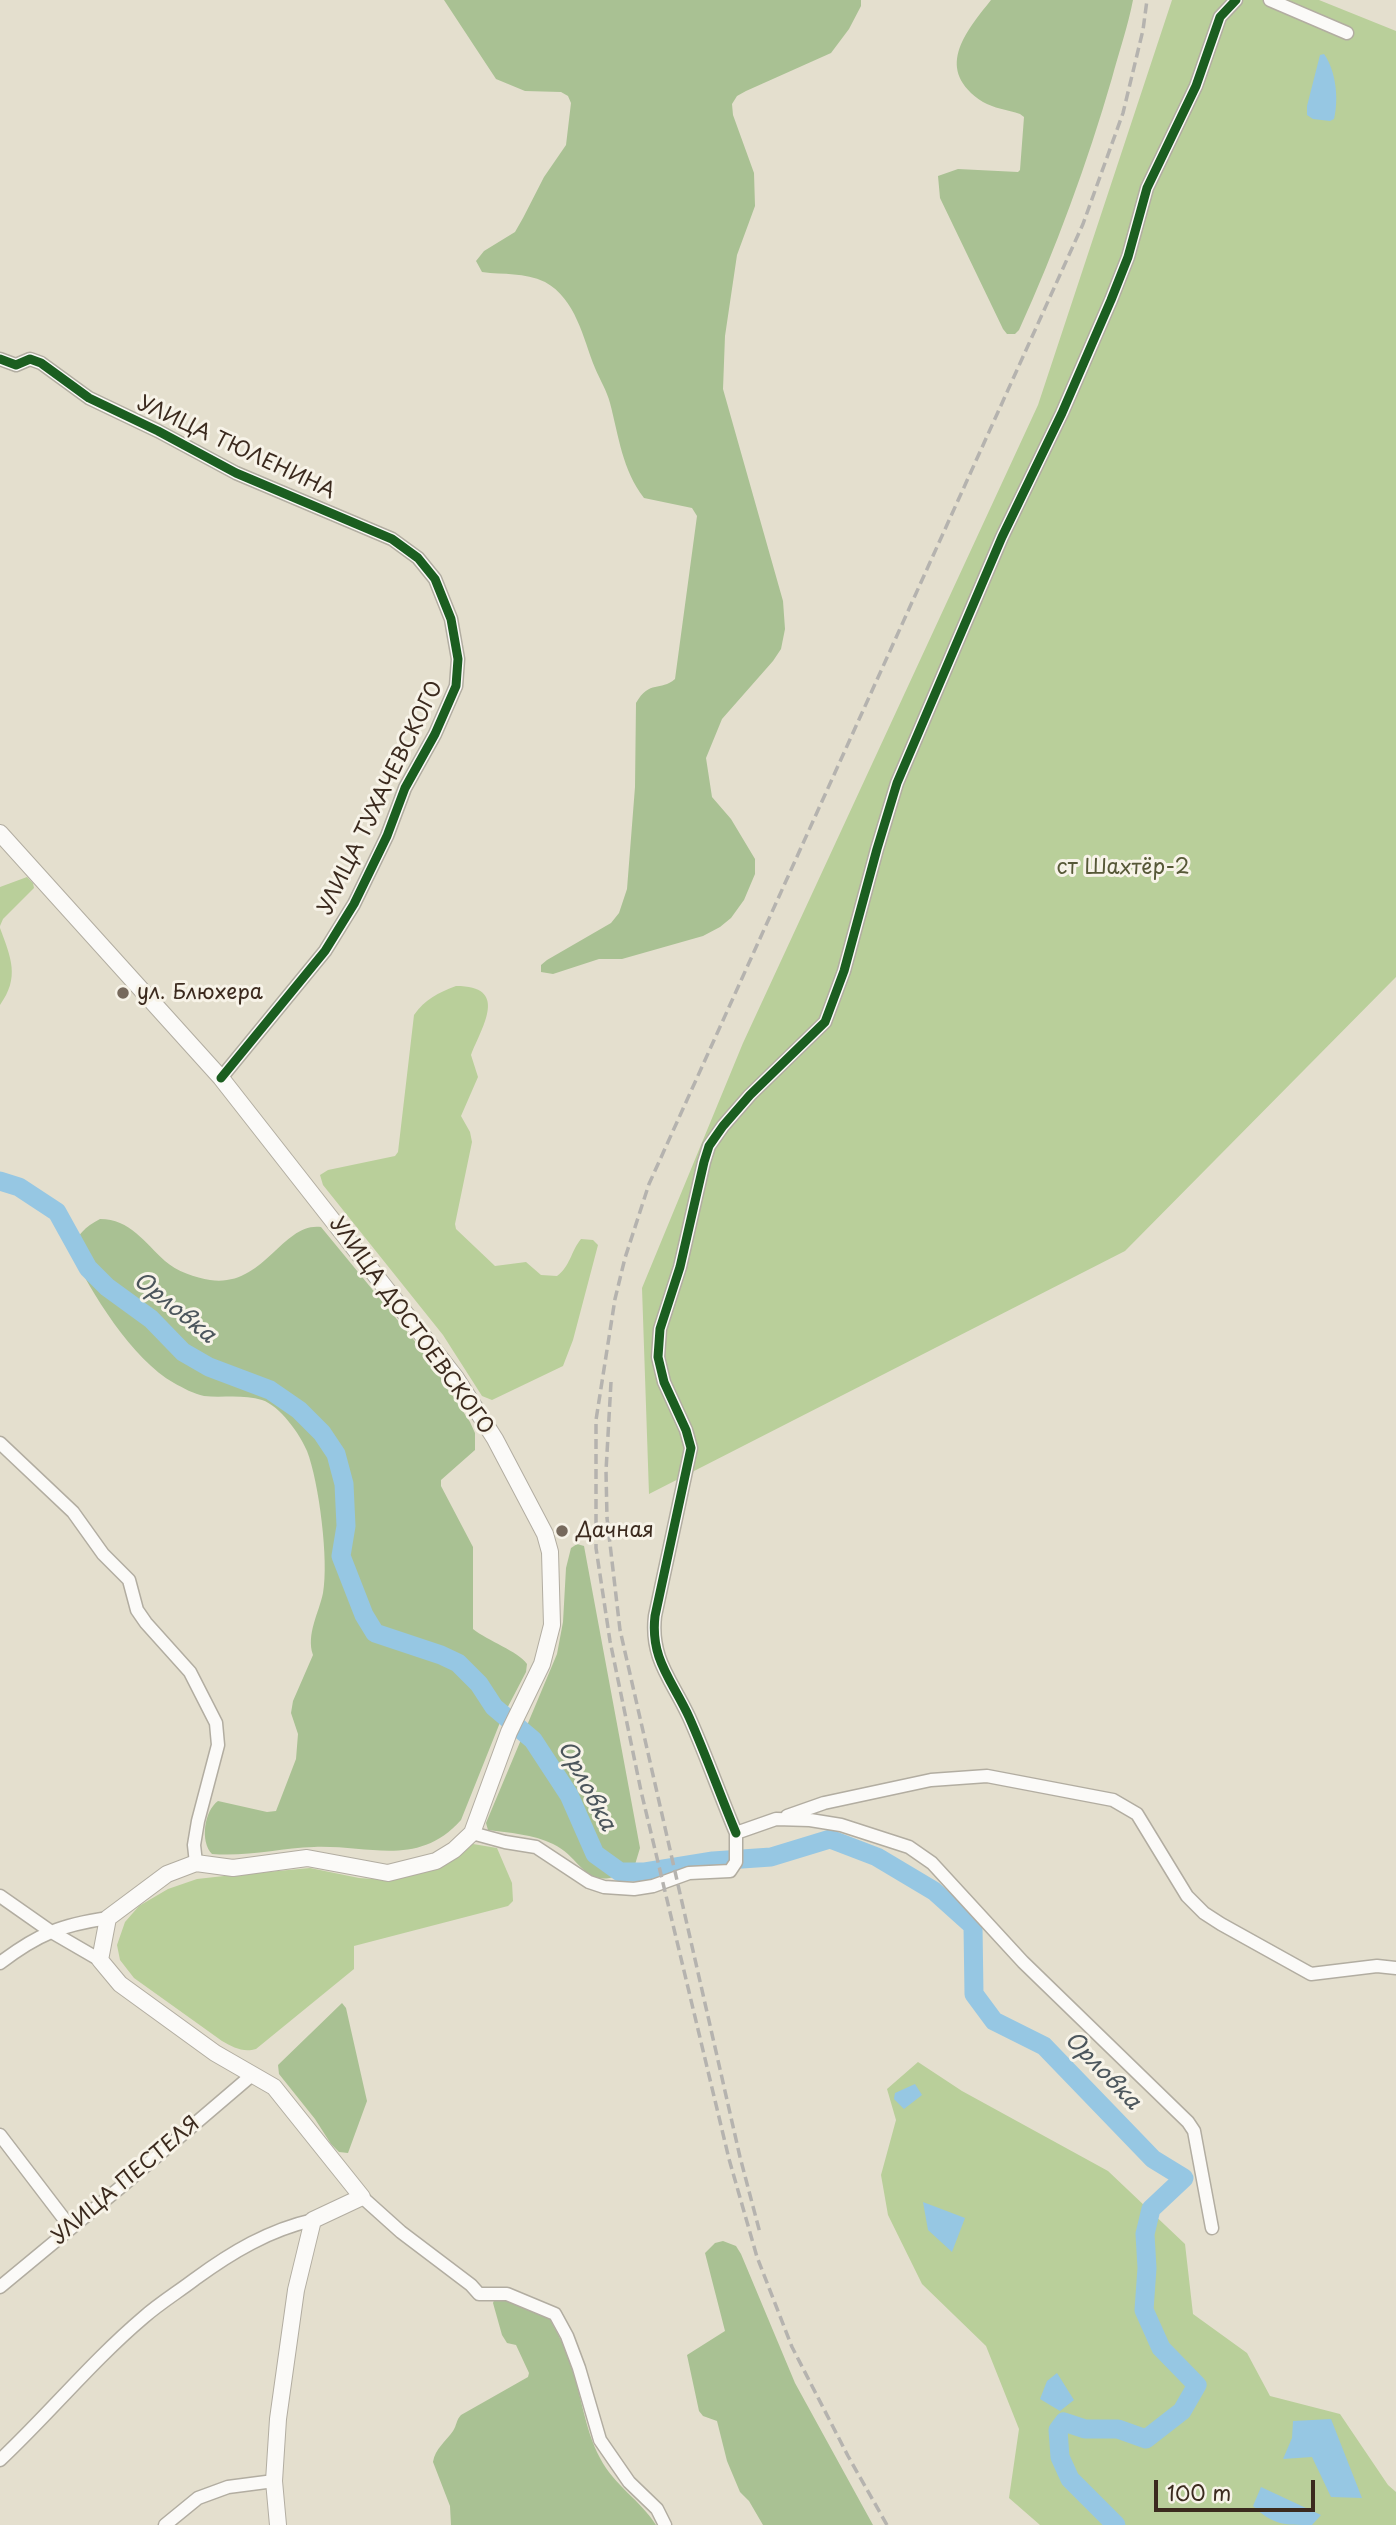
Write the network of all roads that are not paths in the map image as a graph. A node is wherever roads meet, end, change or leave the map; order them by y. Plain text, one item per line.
1 (1236, 0) edge
2 (1270, 0) edge
3 (1347, 33) dead end
4 (0, 359) edge
5 (451, 619) joint
6 (0, 833) edge
7 (221, 1078) junction
8 (0, 1443) edge
9 (776, 1819) junction
10 (472, 1833) junction
11 (736, 1833) junction
12 (196, 1863) junction
13 (0, 1896) edge
14 (108, 1918) junction
15 (50, 1931) junction
16 (100, 1961) junction
17 (0, 1962) edge
18 (1396, 1968) edge
19 (252, 2075) junction
20 (0, 2135) edge
21 (362, 2197) junction
22 (313, 2220) junction
23 (71, 2228) junction
24 (1212, 2228) dead end
25 (0, 2287) edge
26 (0, 2460) edge
27 (274, 2481) junction
28 (165, 2525) edge
29 (278, 2525) edge
30 (665, 2525) edge

1 - 11 street
2 - 3 street
4 - 5 street, УЛИЦА ТЮЛЕНИНА
5 - 7 street, УЛИЦА ТУХАЧЕВСКОГО
6 - 7 main road, УЛИЦА ДОСТОЕВСКОГО
7 - 10 main road, УЛИЦА ДОСТОЕВСКОГО
8 - 12 street
9 - 11 street
9 - 18 street
9 - 24 street
10 - 11 street
10 - 12 main road
12 - 14 main road
13 - 15 street
14 - 15 street
14 - 16 main road
15 - 16 street
15 - 17 street
16 - 19 main road
19 - 21 main road
19 - 23 street, УЛИЦА ПЕСТЕЛЯ
20 - 23 street
21 - 22 main road
21 - 30 street
22 - 26 street
22 - 27 main road
23 - 25 street, УЛИЦА ПЕСТЕЛЯ
27 - 28 street
27 - 29 main road

